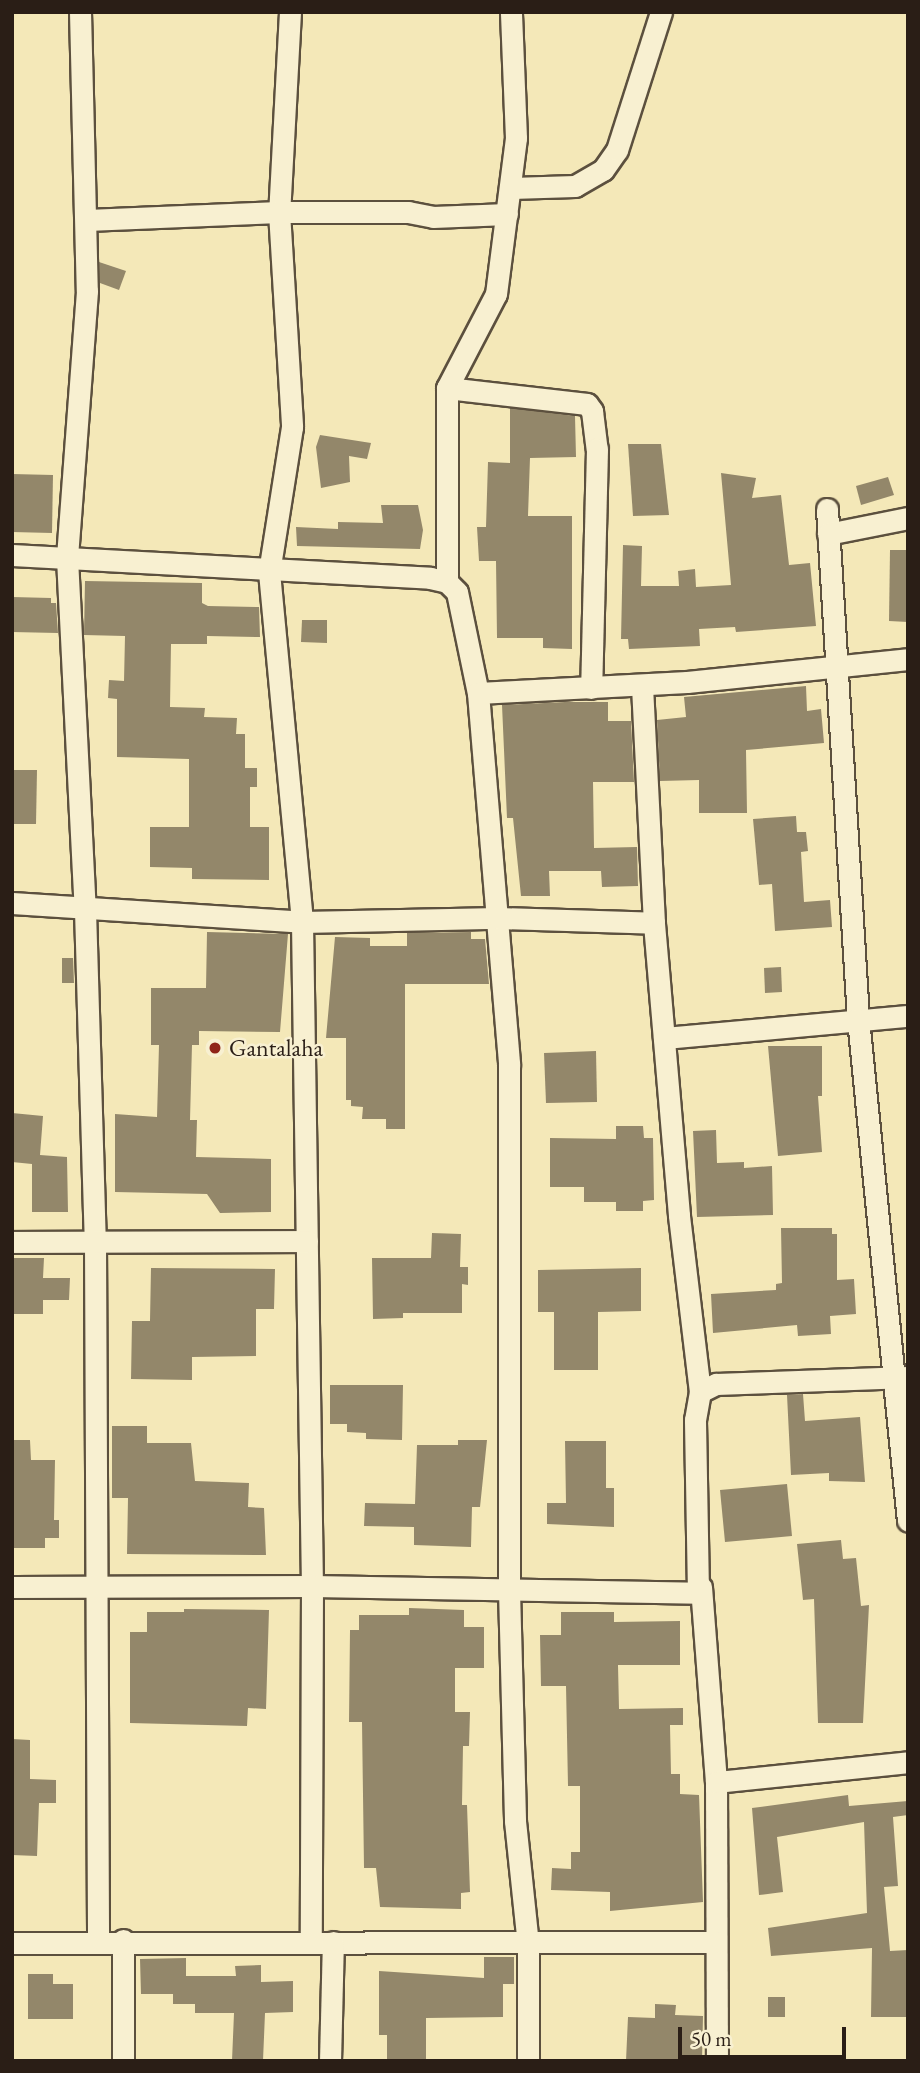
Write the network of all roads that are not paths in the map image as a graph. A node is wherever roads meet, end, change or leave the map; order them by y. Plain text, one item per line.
1 (80, 12) edge
2 (290, 12) edge
3 (511, 12) edge
4 (662, 12) edge
5 (511, 188) junction
6 (279, 212) junction
7 (508, 214) junction
8 (87, 220) junction
9 (447, 388) junction
10 (827, 509) dead end
11 (908, 519) edge
12 (828, 534) junction
13 (12, 555) edge
14 (67, 558) junction
15 (269, 572) junction
16 (447, 582) junction
17 (908, 659) edge
18 (833, 667) junction
19 (642, 685) junction
20 (591, 688) junction
21 (478, 693) junction
22 (12, 902) edge
23 (85, 910) junction
24 (499, 918) junction
25 (302, 922) junction
26 (654, 923) junction
27 (908, 1016) edge
28 (858, 1019) junction
29 (664, 1038) junction
30 (307, 1241) junction
31 (12, 1242) edge
32 (95, 1243) junction
33 (902, 1378) edge
34 (700, 1392) junction
35 (908, 1521) edge
36 (95, 1586) junction
37 (312, 1586) junction
38 (12, 1587) edge
39 (701, 1587) junction
40 (509, 1590) junction
41 (908, 1762) edge
42 (716, 1782) junction
43 (98, 1940) junction
44 (123, 1940) junction
45 (310, 1942) junction
46 (333, 1942) junction
47 (716, 1942) junction
48 (12, 1943) edge
49 (528, 1945) junction
50 (123, 2061) edge
51 (330, 2061) edge
52 (527, 2061) edge
53 (717, 2061) edge

1 - 8 street
2 - 6 street
3 - 5 street
4 - 5 street
5 - 7 street
6 - 7 street
6 - 8 street
6 - 15 street
7 - 9 street
8 - 14 street
9 - 16 street
9 - 20 street
10 - 12 street
11 - 12 street
12 - 18 street
13 - 14 street
14 - 15 street
14 - 23 street
15 - 16 street
15 - 25 street
16 - 21 street
17 - 18 street
18 - 19 street
18 - 28 street
19 - 20 street
19 - 26 street
20 - 21 street
21 - 24 street
22 - 23 street
23 - 25 street
23 - 32 street
24 - 25 street
24 - 26 street
24 - 40 street
25 - 30 street
26 - 29 street
27 - 28 street
28 - 29 street
28 - 33 street
29 - 34 street
30 - 32 street
30 - 37 street
31 - 32 street
32 - 36 street
33 - 34 street
33 - 35 street
34 - 39 street
36 - 37 street
36 - 38 street
36 - 43 street
37 - 40 street
37 - 45 street
39 - 40 street
39 - 42 street
40 - 49 street
41 - 42 street
42 - 47 street
43 - 44 street
43 - 48 street
44 - 45 street
44 - 50 street
45 - 46 street
46 - 49 street
46 - 51 street
47 - 49 street
47 - 53 street
49 - 52 street

